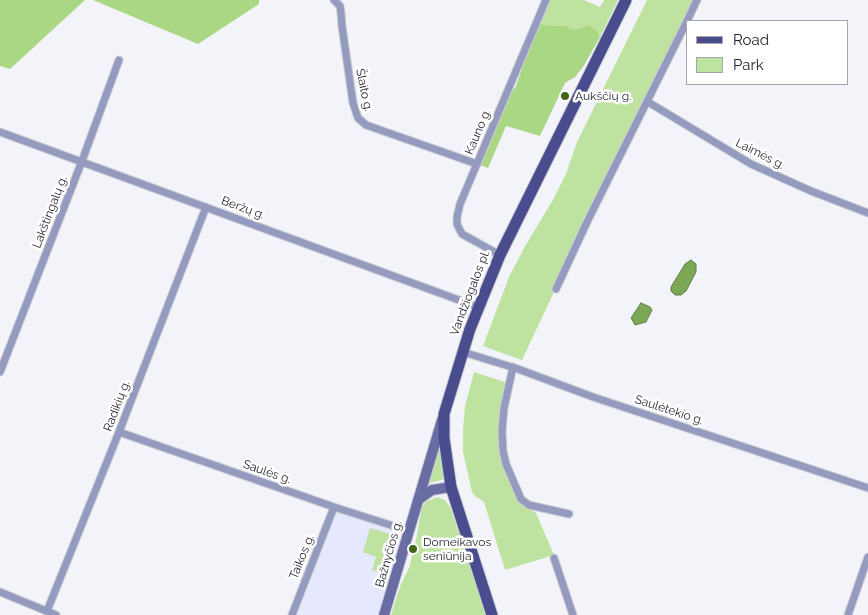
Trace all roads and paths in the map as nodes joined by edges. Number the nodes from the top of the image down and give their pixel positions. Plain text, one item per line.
1 (347, 0) edge
2 (546, 0) edge
3 (626, 0) edge
4 (697, 0) edge
5 (337, 3) edge
6 (687, 20) edge
7 (686, 23) edge
8 (119, 60) dead end
9 (648, 102) junction
10 (0, 132) edge
11 (82, 161) junction
12 (477, 164) junction
13 (206, 207) junction
14 (868, 213) edge
15 (500, 255) junction
16 (556, 289) dead end
17 (478, 307) junction
18 (463, 352) junction
19 (513, 368) junction
20 (0, 372) edge
21 (444, 414) junction
22 (119, 432) junction
23 (451, 487) junction
24 (868, 488) edge
25 (418, 500) junction
26 (334, 507) junction
27 (569, 514) dead end
28 (408, 531) junction
29 (868, 557) edge
30 (554, 558) dead end
31 (0, 592) edge
32 (47, 611) junction
33 (56, 615) edge
34 (292, 615) edge
35 (384, 615) edge
36 (492, 615) edge
37 (573, 615) edge
38 (848, 615) edge

1 - 5 street
2 - 12 street, Kauno g.
3 - 15 main road, Vandžiogalos pl.
4 - 6 street
5 - 12 street, Šlaito g.
7 - 9 street
8 - 11 street, Lakštingalų g.
9 - 14 street, Laimės g.
9 - 16 street
10 - 11 street, Beržų g.
11 - 13 street, Beržų g.
11 - 20 street, Lakštingalų g.
12 - 15 street, Kauno g.
13 - 17 street, Beržų g.
13 - 22 street, Radikių g.
15 - 17 main road, Vandžiogalos pl.
17 - 18 main road, Vandžiogalos pl.
18 - 19 street, Saulėtekio g.
18 - 21 main road, Vandžiogalos pl.
19 - 24 street, Saulėtekio g.
19 - 27 street
21 - 23 main road, Vandžiogalos pl.
21 - 25 main road, Bažnyčios g.
22 - 26 street, Saulės g.
22 - 32 street, Radikių g.
23 - 25 main road
23 - 36 main road, Vandžiogalos pl.
25 - 28 main road, Bažnyčios g.
26 - 28 street, Saulės g.
26 - 34 street, Taikos g.
28 - 35 main road, Bažnyčios g.
29 - 38 street
30 - 37 street
31 - 32 street
32 - 33 street

